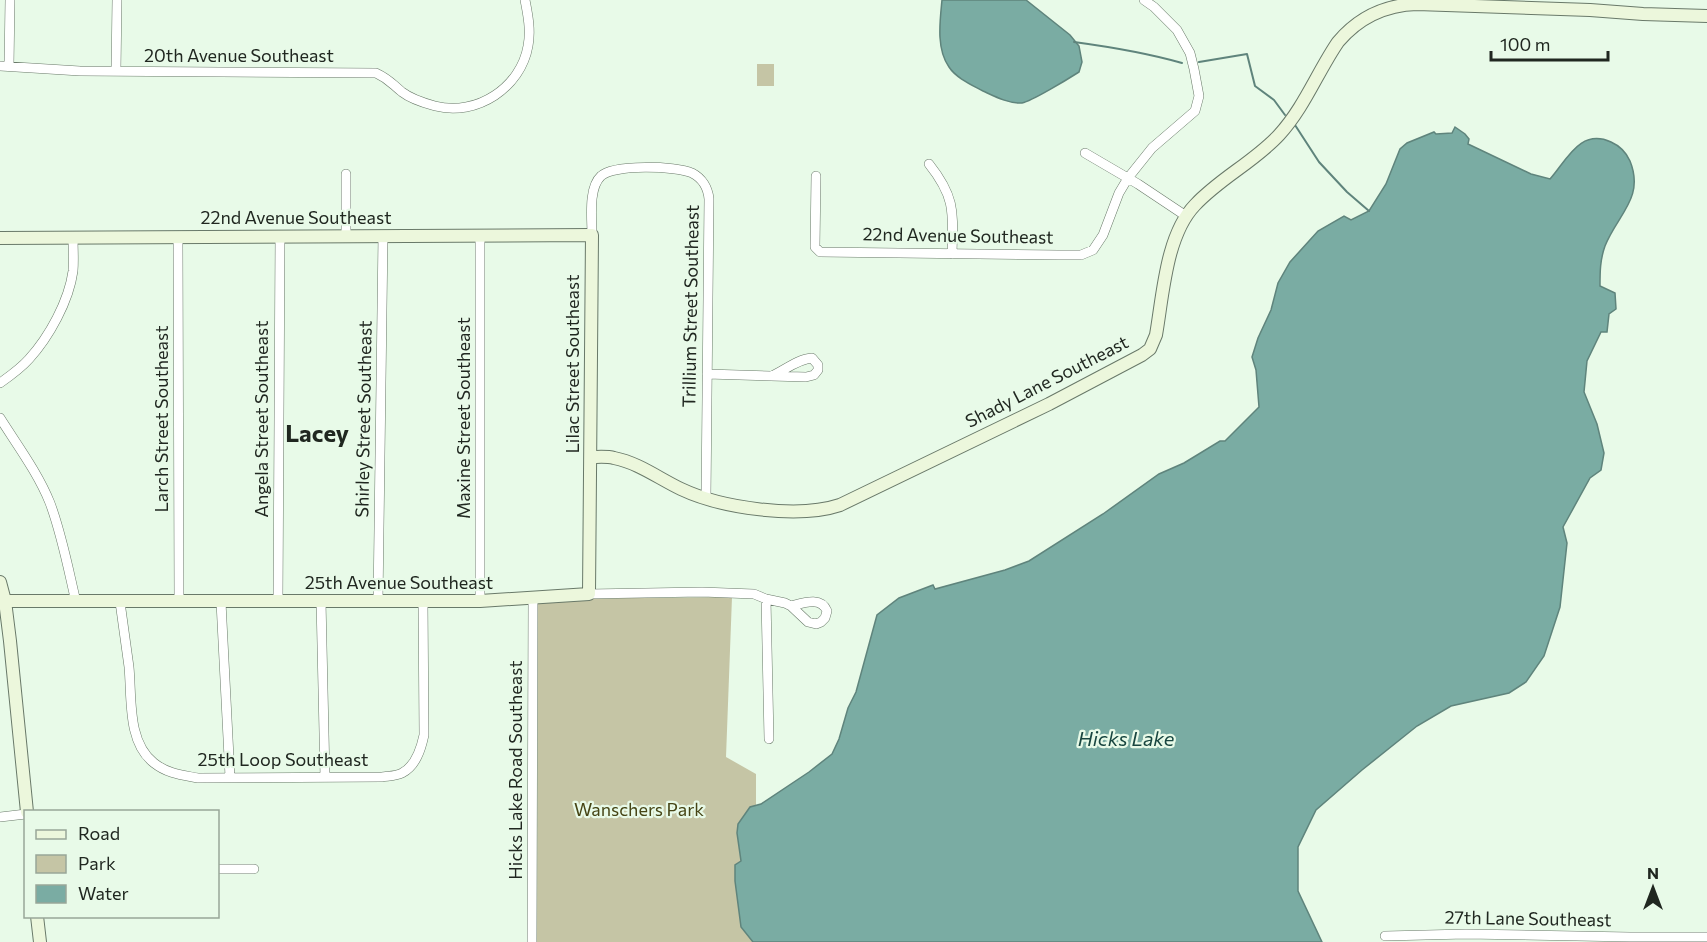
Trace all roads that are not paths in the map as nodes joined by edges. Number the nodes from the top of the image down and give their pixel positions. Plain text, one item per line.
1 (10, 0) edge
2 (117, 0) edge
3 (525, 0) edge
4 (1144, 0) edge
5 (1430, 2) edge
6 (1157, 4) edge
7 (1707, 16) edge
8 (5, 66) edge
9 (116, 71) junction
10 (1085, 153) dead end
11 (929, 164) dead end
12 (639, 168) joint
13 (346, 174) dead end
14 (816, 176) dead end
15 (1128, 178) junction
16 (1186, 216) junction
17 (480, 235) junction
18 (592, 235) junction
19 (280, 236) junction
20 (346, 236) junction
21 (383, 236) junction
22 (74, 237) junction
23 (178, 237) junction
24 (0, 238) edge
25 (952, 254) junction
26 (707, 374) junction
27 (772, 376) dead end
28 (0, 383) edge
29 (0, 418) edge
30 (591, 457) junction
31 (706, 498) junction
32 (0, 582) edge
33 (589, 594) junction
34 (533, 598) junction
35 (766, 599) junction
36 (423, 601) junction
37 (480, 601) junction
38 (4, 602) junction
39 (76, 602) junction
40 (120, 602) junction
41 (179, 602) junction
42 (221, 602) junction
43 (278, 602) junction
44 (321, 602) junction
45 (378, 602) junction
46 (791, 606) dead end
47 (769, 739) dead end
48 (230, 777) junction
49 (325, 777) junction
50 (26, 810) edge
51 (24, 813) edge
52 (0, 817) edge
53 (219, 869) edge
54 (254, 869) dead end
55 (37, 918) edge
56 (1385, 936) dead end
57 (1707, 937) edge
58 (40, 942) edge
59 (532, 942) edge

1 - 8 street
2 - 9 street
3 - 9 street, 20th Avenue Southeast
4 - 6 street
5 - 7 street, Shady Lane Southeast
5 - 16 street, Shady Lane Southeast
6 - 15 street
8 - 9 street, 20th Avenue Southeast
10 - 15 street
11 - 25 street
12 - 18 street, Lilac Street Southeast
12 - 26 street, Trillium Street Southeast
13 - 20 street
14 - 25 street, 22nd Avenue Southeast
15 - 16 street
15 - 25 street, 22nd Avenue Southeast
16 - 31 street, Shady Lane Southeast
17 - 18 street, 22nd Avenue Southeast
17 - 21 street, 22nd Avenue Southeast
17 - 37 street, Maxine Street Southeast
18 - 30 street, Lilac Street Southeast
19 - 20 street, 22nd Avenue Southeast
19 - 23 street, 22nd Avenue Southeast
19 - 43 street, Angela Street Southeast
20 - 21 street, 22nd Avenue Southeast
21 - 45 street, Shirley Street Southeast
22 - 23 street, 22nd Avenue Southeast
22 - 24 street, 22nd Avenue Southeast
22 - 28 street
23 - 41 street, Larch Street Southeast
26 - 27 street
26 - 31 street, Trillium Street Southeast
29 - 39 street
30 - 31 street, Shady Lane Southeast
30 - 33 street, Lilac Street Southeast
32 - 38 street
33 - 34 street, 25th Avenue Southeast
33 - 35 street, 25th Avenue Southeast
34 - 37 street, 25th Avenue Southeast
34 - 59 street, Hicks Lake Road Southeast
35 - 46 street, 25th Avenue Southeast
35 - 47 street
36 - 37 street, 25th Avenue Southeast
36 - 45 street, 25th Avenue Southeast
36 - 49 street, 25th Loop Southeast
38 - 39 street, 25th Avenue Southeast
38 - 50 street
39 - 40 street, 25th Avenue Southeast
40 - 41 street, 25th Avenue Southeast
40 - 48 street, 25th Loop Southeast
41 - 42 street, 25th Avenue Southeast
42 - 43 street, 25th Avenue Southeast
42 - 48 street
43 - 44 street, 25th Avenue Southeast
44 - 45 street, 25th Avenue Southeast
44 - 49 street
48 - 49 street, 25th Loop Southeast
51 - 52 street
53 - 54 street
55 - 58 street
56 - 57 street, 27th Lane Southeast

